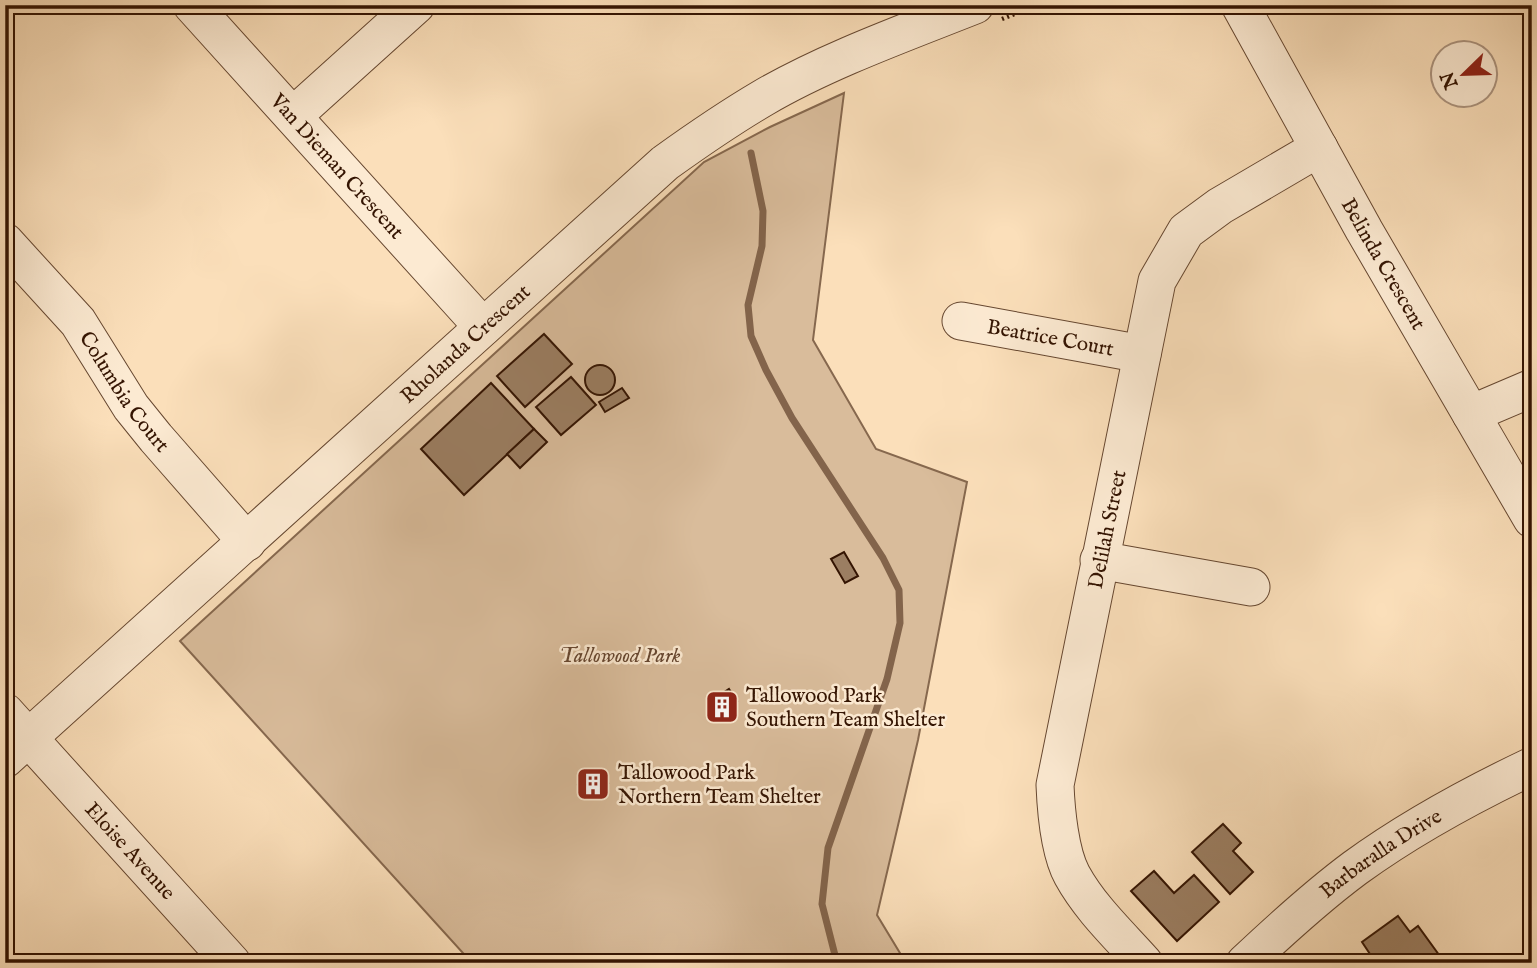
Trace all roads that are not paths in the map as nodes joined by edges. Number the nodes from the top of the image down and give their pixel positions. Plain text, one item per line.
1 (192, 5) edge
2 (416, 5) edge
3 (1240, 5) edge
4 (934, 13) edge
5 (987, 13) edge
6 (293, 116) junction
7 (1319, 148) junction
8 (5, 242) edge
9 (961, 321) dead end
10 (483, 327) junction
11 (1142, 354) junction
12 (1532, 388) edge
13 (1471, 414) junction
14 (1532, 519) edge
15 (247, 542) junction
16 (1099, 560) junction
17 (1251, 587) dead end
18 (13, 736) edge
19 (1532, 766) edge
20 (232, 963) edge
21 (1144, 963) edge
22 (1245, 963) edge

1 - 6 street, Van Dieman Crescent
2 - 6 street
3 - 7 street, Belinda Crescent
4 - 5 street, Rholanda Crescent
4 - 10 street, Rholanda Crescent
6 - 10 street, Van Dieman Crescent
7 - 11 street, Delilah Street
7 - 13 street, Belinda Crescent
8 - 15 street, Columbia Court
9 - 11 street, Beatrice Court
10 - 15 street, Rholanda Crescent
11 - 16 street, Delilah Street
12 - 13 street
13 - 14 street, Belinda Crescent
15 - 18 street, Rholanda Crescent
16 - 17 street
16 - 21 street, Delilah Street
18 - 20 street, Eloise Avenue
19 - 22 street, Barbaralla Drive

